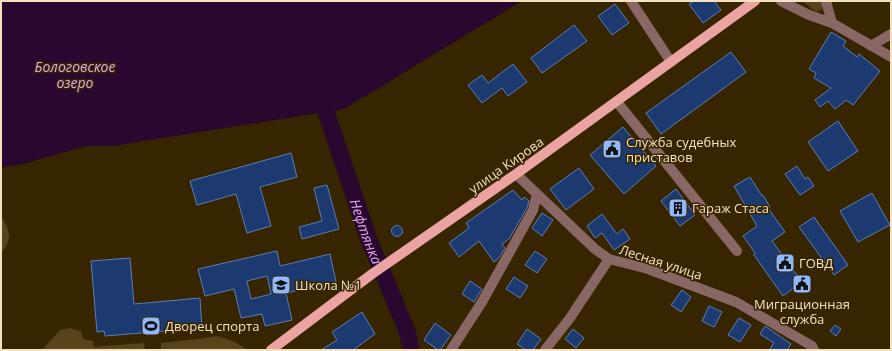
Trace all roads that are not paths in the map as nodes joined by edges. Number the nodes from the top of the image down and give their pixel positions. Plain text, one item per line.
1 (631, 1) edge
2 (755, 1) edge
3 (781, 1) edge
4 (826, 1) edge
5 (832, 23) junction
6 (891, 34) edge
7 (871, 46) junction
8 (891, 58) edge
9 (671, 62) junction
10 (617, 102) junction
11 (516, 174) junction
12 (537, 194) junction
13 (737, 251) dead end
14 (609, 259) junction
15 (271, 350) edge
16 (452, 350) edge
17 (545, 350) edge
18 (814, 350) edge

1 - 9 street
2 - 9 main road, улица Кирова
3 - 5 street
4 - 5 street
5 - 7 street
6 - 7 street
7 - 8 street
9 - 10 main road, улица Кирова
10 - 11 main road, улица Кирова
10 - 13 street
11 - 12 street, Лесная улица
11 - 15 main road, улица Кирова
12 - 14 street, Лесная улица
12 - 16 street
14 - 17 street
14 - 18 street, Лесная улица

